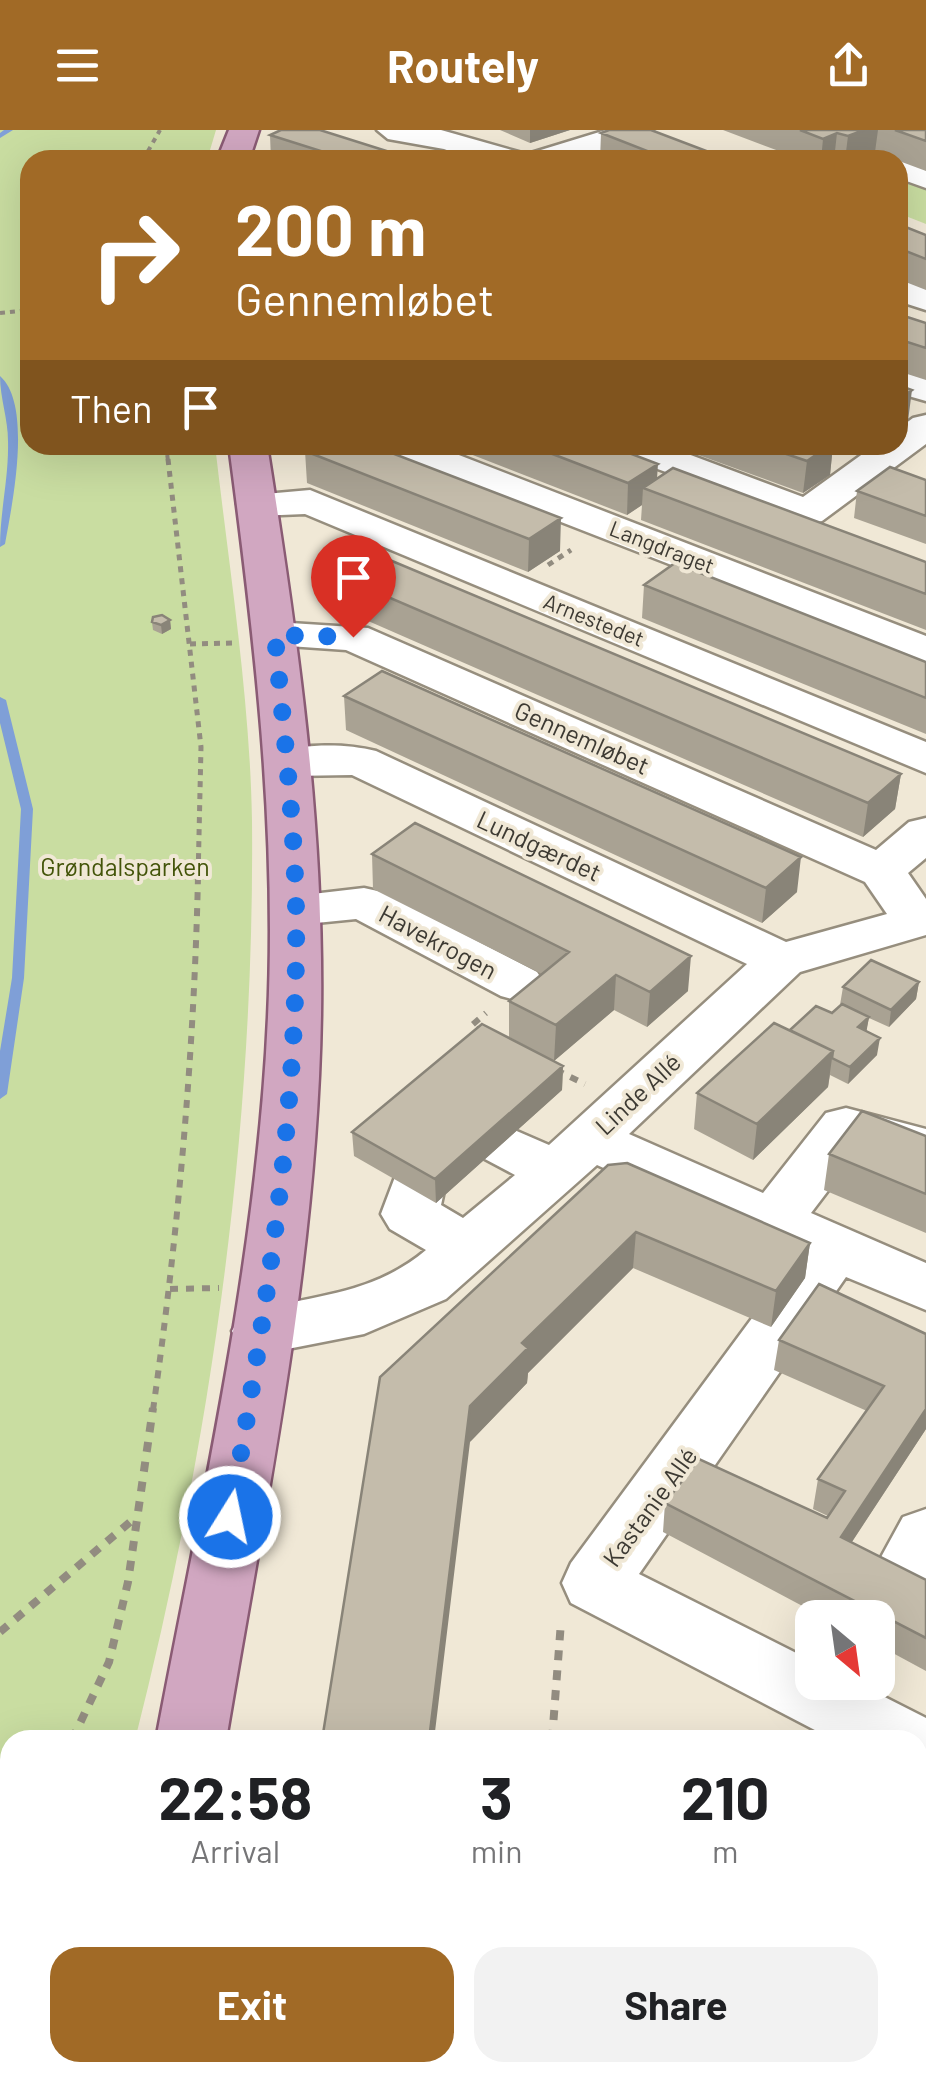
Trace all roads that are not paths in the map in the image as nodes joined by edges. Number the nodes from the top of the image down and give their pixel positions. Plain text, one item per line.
1 (638, 130) edge
2 (380, 138) edge
3 (670, 142) edge
4 (468, 150) edge
5 (574, 150) edge
6 (250, 455) edge
7 (424, 455) edge
8 (655, 455) edge
9 (869, 455) edge
10 (257, 504) junction
11 (275, 635) junction
12 (926, 651) edge
13 (926, 759) edge
14 (290, 762) junction
15 (926, 832) edge
16 (882, 872) junction
17 (296, 909) junction
18 (922, 920) edge
19 (782, 960) junction
20 (519, 984) road end
21 (589, 1139) junction
22 (503, 1144) edge
23 (926, 1148) edge
24 (415, 1192) edge
25 (773, 1222) junction
26 (468, 1248) junction
27 (835, 1249) junction
28 (926, 1288) edge
29 (262, 1331) junction
30 (193, 1730) edge
31 (882, 1730) edge

1 - 3 street
1 - 5 street
2 - 4 street
6 - 10 main road
7 - 12 street, Langdraget
8 - 9 street
10 - 11 main road
10 - 13 street, Arnestedet
11 - 14 main road
11 - 16 street, Gennemløbet
14 - 17 main road
14 - 19 street, Lundgærdet
15 - 16 street
16 - 18 street, Linde Allé
17 - 20 street, Havekrogen
17 - 29 main road
18 - 19 street, Linde Allé
19 - 21 street, Linde Allé
21 - 22 street
21 - 25 street
21 - 26 street, Linde Allé
23 - 25 street
24 - 26 street
25 - 27 street
26 - 29 street, Linde Allé
27 - 28 street
27 - 31 street, Kastanie Allé
29 - 30 main road

